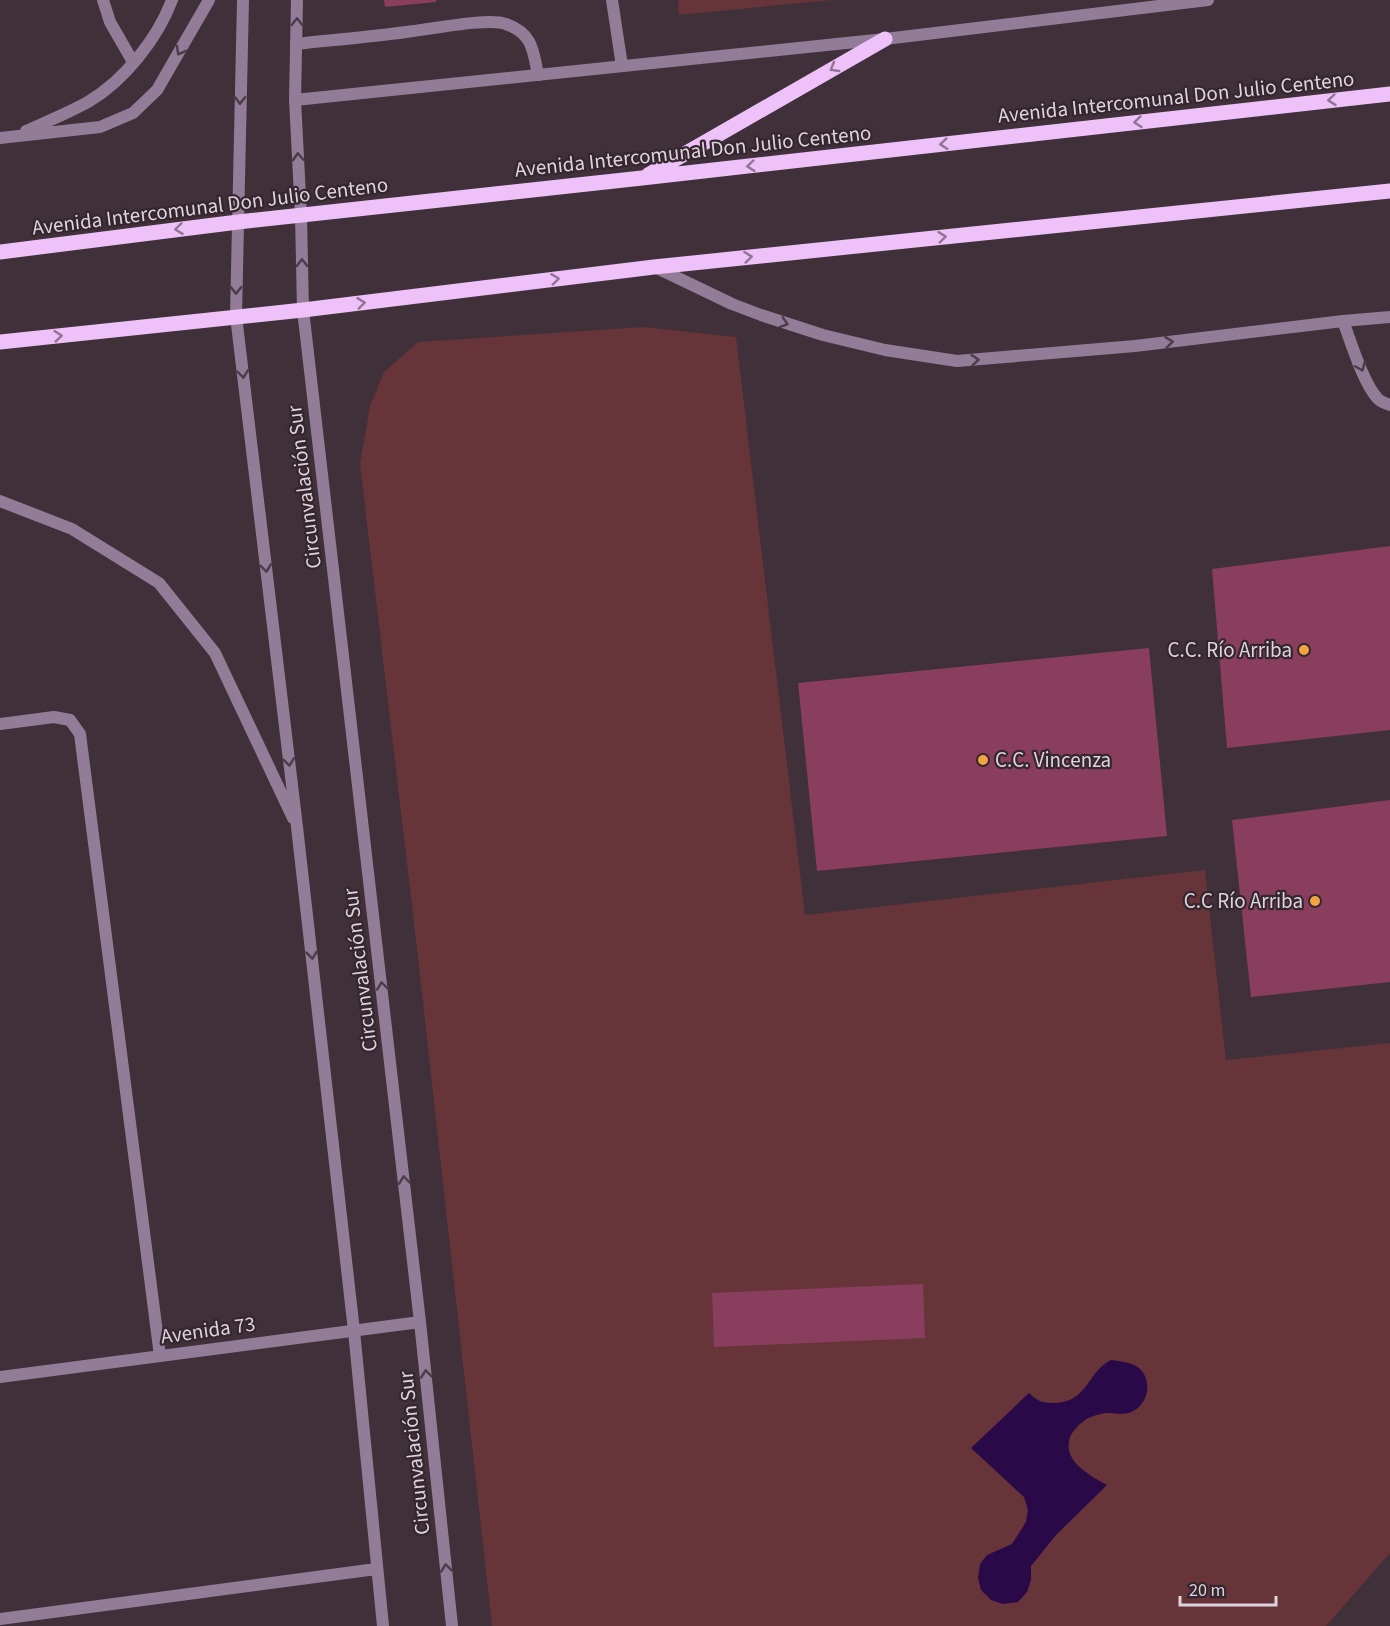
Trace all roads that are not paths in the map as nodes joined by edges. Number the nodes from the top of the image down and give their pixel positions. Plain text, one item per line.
1 (103, 0) edge
2 (172, 0) edge
3 (208, 0) edge
4 (243, 0) edge
5 (297, 0) edge
6 (612, 0) edge
7 (1208, 0) edge
8 (885, 39) junction
9 (297, 44) junction
10 (133, 62) junction
11 (622, 66) junction
12 (538, 75) junction
13 (1390, 93) edge
14 (295, 100) junction
15 (15, 136) junction
16 (0, 138) edge
17 (642, 178) junction
18 (1388, 192) edge
19 (301, 215) junction
20 (237, 222) junction
21 (0, 252) edge
22 (654, 267) junction
23 (303, 310) junction
24 (236, 316) junction
25 (1390, 316) edge
26 (1343, 321) junction
27 (0, 342) edge
28 (1390, 405) edge
29 (0, 501) edge
30 (0, 724) edge
31 (297, 827) junction
32 (420, 1322) junction
33 (354, 1331) junction
34 (160, 1356) junction
35 (0, 1377) edge
36 (376, 1569) junction
37 (0, 1619) edge
38 (383, 1626) edge
39 (452, 1626) edge

1 - 10 street
2 - 10 street
3 -> 15 street
4 -> 20 street
9 -> 5 street, Circunvalación Sur
6 - 11 street
7 - 8 street
8 - 11 street
8 -> 17 main road
9 - 12 street
9 - 14 street, Circunvalación Sur
10 - 15 street
11 - 12 street
12 - 14 street
13 -> 17 main road, Avenida Intercomunal Don Julio Centeno
19 -> 14 street, Circunvalación Sur
15 - 16 street
17 - 19 main road, Avenida Intercomunal Don Julio Centeno
22 -> 18 main road
19 - 20 main road, Avenida Intercomunal Don Julio Centeno
23 -> 19 street, Circunvalación Sur
20 -> 21 main road, Avenida Intercomunal Don Julio Centeno
20 -> 24 street
23 -> 22 main road
22 -> 26 street
23 - 24 main road
32 -> 23 street, Circunvalación Sur
27 -> 24 main road
24 -> 31 street
25 - 26 street
26 -> 28 street
29 - 31 street
30 - 34 street
31 -> 33 street
32 - 33 street, Avenida 73
39 -> 32 street, Circunvalación Sur
33 - 34 street, Avenida 73
33 - 36 street
34 - 35 street, Avenida 73
36 - 37 street
36 - 38 street

